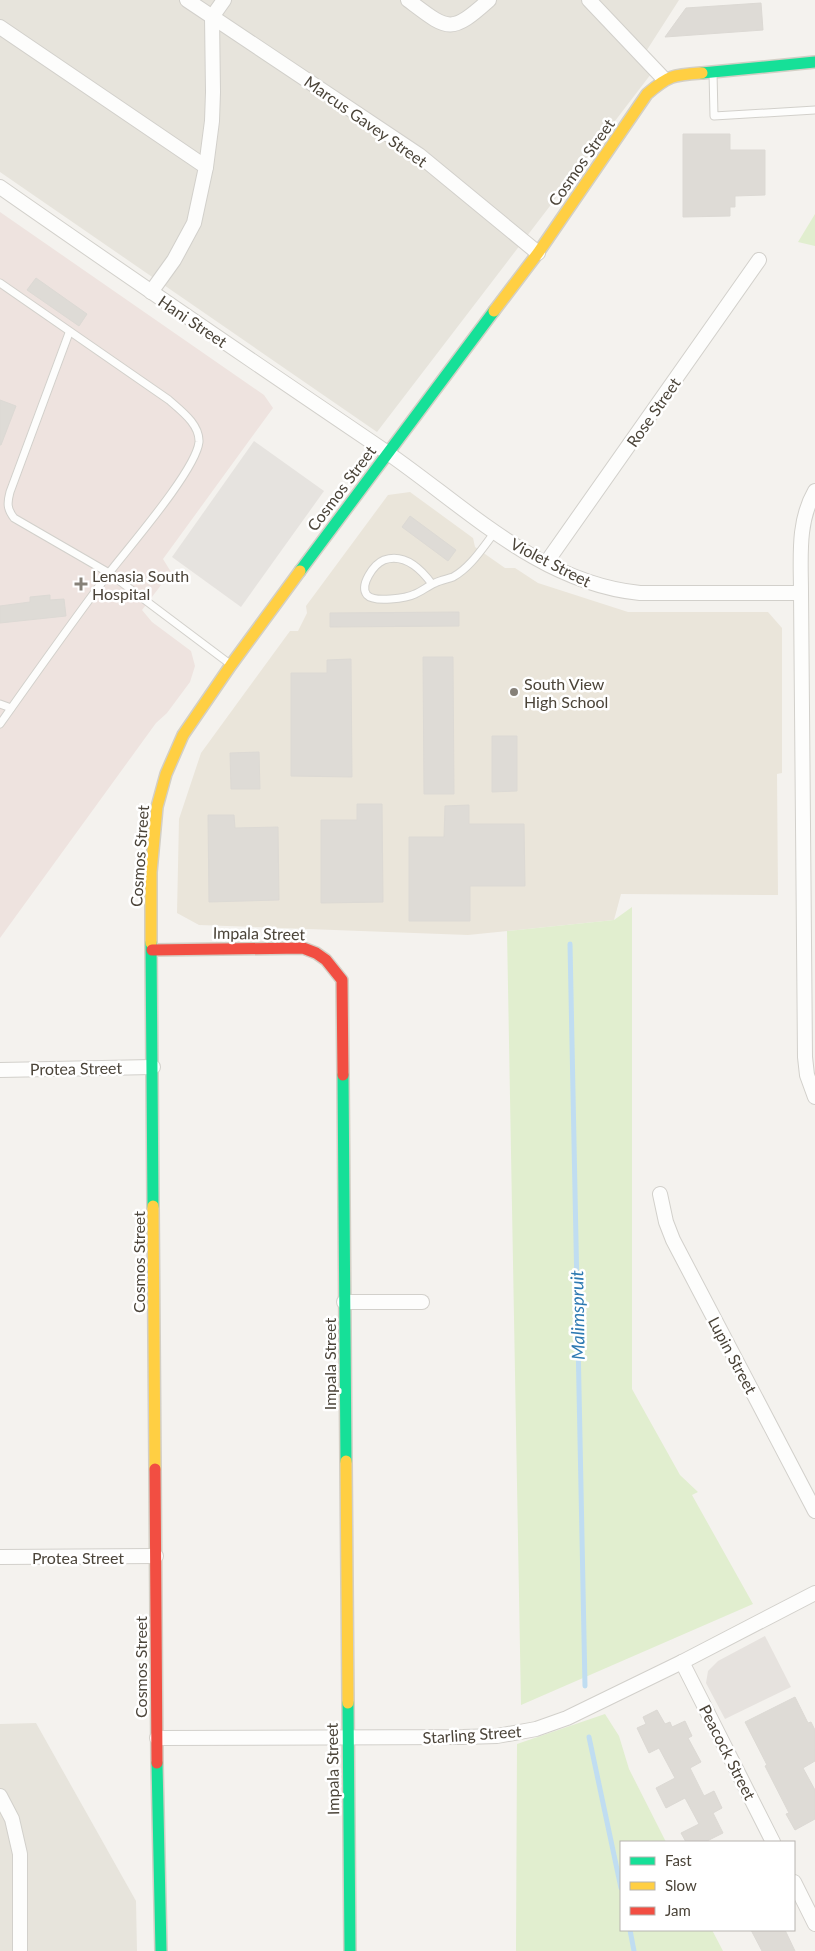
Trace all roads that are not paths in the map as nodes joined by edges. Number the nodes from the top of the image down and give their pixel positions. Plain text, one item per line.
1 (187, 0) edge
2 (224, 0) edge
3 (408, 0) edge
4 (489, 0) edge
5 (589, 0) edge
6 (212, 17) junction
7 (0, 27) edge
8 (815, 62) edge
9 (712, 71) junction
10 (664, 78) junction
11 (815, 110) edge
12 (206, 167) junction
13 (0, 187) edge
14 (538, 253) junction
15 (759, 260) dead end
16 (0, 283) edge
17 (151, 292) junction
18 (70, 333) junction
19 (388, 452) junction
20 (815, 490) edge
21 (495, 532) junction
22 (546, 564) junction
23 (109, 573) junction
24 (432, 584) junction
25 (801, 593) junction
26 (231, 665) junction
27 (0, 704) edge
28 (11, 708) junction
29 (0, 724) edge
30 (152, 950) junction
31 (152, 1067) junction
32 (0, 1070) edge
33 (815, 1096) edge
34 (660, 1194) dead end
35 (344, 1302) junction
36 (422, 1302) dead end
37 (815, 1512) edge
38 (156, 1556) junction
39 (0, 1557) edge
40 (815, 1593) edge
41 (682, 1662) junction
42 (157, 1738) junction
43 (348, 1738) junction
44 (0, 1796) edge
45 (773, 1841) edge
46 (795, 1884) edge
47 (815, 1924) edge
48 (20, 1951) edge
49 (161, 1951) edge
50 (350, 1951) edge

1 - 6 street, Marcus Gavey Street
2 - 6 street
3 - 4 street
5 - 10 street
6 - 12 street
6 - 14 street, Marcus Gavey Street
7 - 12 street
8 - 9 street
9 - 10 street
9 - 11 lane
10 - 14 street, Cosmos Street
12 - 17 street
13 - 17 street, Hani Street
14 - 19 street, Cosmos Street
15 - 22 street, Rose Street
16 - 18 lane
17 - 19 street, Hani Street
18 - 23 lane
18 - 23 lane
19 - 21 street, Violet Street
19 - 26 street, Cosmos Street
20 - 25 street
21 - 22 street, Violet Street
21 - 24 lane
22 - 25 street, Violet Street
23 - 26 lane
23 - 28 lane
24 - 24 lane
25 - 33 street
26 - 30 street, Cosmos Street
27 - 28 lane
28 - 29 lane
30 - 31 street, Cosmos Street
30 - 35 street, Impala Street
31 - 32 street, Protea Street
31 - 38 street, Cosmos Street
34 - 37 street, Lupin Street
35 - 36 street
35 - 43 street, Impala Street
38 - 39 street, Protea Street
38 - 42 street, Cosmos Street
40 - 41 street, Starling Street
41 - 43 street, Starling Street
41 - 45 street, Peacock Street
42 - 43 street, Starling Street
42 - 49 street, Cosmos Street
43 - 50 street, Impala Street
44 - 48 street
46 - 47 street

